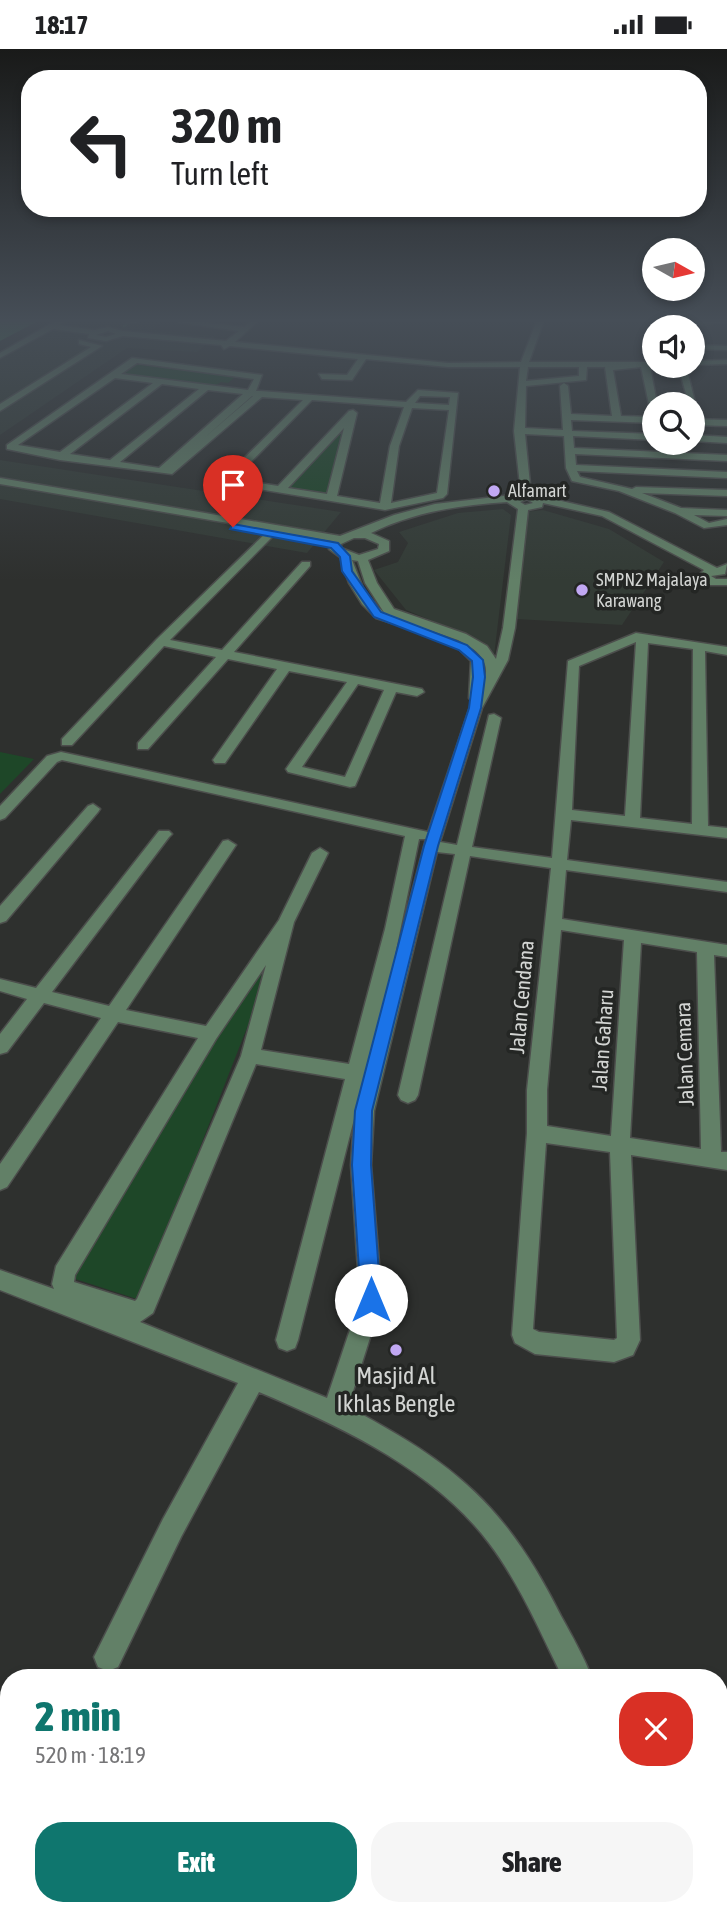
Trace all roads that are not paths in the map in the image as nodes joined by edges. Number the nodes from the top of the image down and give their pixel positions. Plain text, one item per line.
1 (66, 407) edge
2 (126, 407) edge
3 (181, 407) edge
4 (241, 407) edge
5 (300, 407) edge
6 (357, 407) edge
7 (406, 407) edge
8 (438, 407) edge
9 (521, 407) edge
10 (565, 407) edge
11 (615, 407) edge
12 (452, 408) joint
13 (353, 413) junction
14 (566, 417) junction
15 (617, 419) junction
16 (642, 420) edge
17 (705, 422) edge
18 (727, 423) edge
19 (519, 432) junction
20 (569, 434) junction
21 (642, 437) edge
22 (705, 439) edge
23 (727, 440) edge
24 (571, 451) junction
25 (60, 457) junction
26 (727, 458) edge
27 (110, 464) junction
28 (572, 468) junction
29 (727, 475) edge
30 (1, 484) edge
31 (622, 489) junction
32 (279, 491) junction
33 (727, 493) edge
34 (331, 499) junction
35 (525, 502) junction
36 (385, 507) junction
37 (679, 511) junction
38 (727, 513) edge
39 (727, 523) edge
40 (270, 533) junction
41 (359, 534) junction
42 (375, 537) junction
43 (337, 542) junction
44 (345, 556) junction
45 (362, 558) junction
46 (306, 564) dead end
47 (718, 575) edge
48 (727, 582) edge
49 (727, 589) edge
50 (642, 638) junction
51 (161, 642) junction
52 (699, 647) junction
53 (727, 651) edge
54 (225, 655) junction
55 (285, 667) junction
56 (493, 676) junction
57 (354, 681) junction
58 (391, 687) junction
59 (417, 692) dead end
60 (475, 708) junction
61 (494, 718) dead end
62 (67, 742) dead end
63 (143, 746) dead end
64 (220, 760) dead end
65 (93, 809) dead end
66 (564, 814) junction
67 (0, 815) edge
68 (632, 822) junction
69 (700, 830) junction
70 (413, 833) junction
71 (727, 833) edge
72 (164, 834) dead end
73 (433, 841) junction
74 (228, 845) dead end
75 (464, 852) junction
76 (320, 853) dead end
77 (560, 866) junction
78 (727, 887) edge
79 (0, 917) edge
80 (286, 922) junction
81 (552, 923) junction
82 (633, 938) junction
83 (705, 948) junction
84 (727, 951) edge
85 (0, 985) edge
86 (37, 996) junction
87 (113, 1014) junction
88 (210, 1034) junction
89 (0, 1047) edge
90 (250, 1056) junction
91 (356, 1073) junction
92 (408, 1095) dead end
93 (537, 1133) junction
94 (620, 1145) junction
95 (719, 1160) edge
96 (0, 1181) edge
97 (0, 1280) edge
98 (287, 1340) dead end
99 (254, 1378) junction
100 (334, 1413) junction
101 (108, 1657) dead end
102 (573, 1669) edge

1 - 25 street
2 - 25 street
3 - 27 street
4 - 27 street
5 - 32 street
6 - 13 street
7 - 36 street
8 - 12 street
9 - 19 street
10 - 14 street
11 - 15 street
12 - 36 street
13 - 32 street
13 - 34 street
14 - 15 street
14 - 20 street
15 - 16 street
17 - 18 street
19 - 20 street
19 - 35 street
20 - 21 street
20 - 24 street
22 - 23 street
24 - 26 street
24 - 28 street
25 - 27 street
28 - 29 street
28 - 31 street
30 - 40 street
30 - 43 street
31 - 33 street
31 - 37 street
32 - 34 street
34 - 36 street
35 - 41 street
35 - 42 street
35 - 47 street
35 - 56 street
37 - 38 street
37 - 39 street
40 - 43 street
40 - 51 street
41 - 42 street
41 - 43 street
42 - 45 street
43 - 44 street
44 - 45 street
44 - 60 street
45 - 56 street
46 - 54 street
47 - 48 street
47 - 49 street
50 - 52 street
50 - 66 street, Jalan Cendana
50 - 68 street
51 - 54 street
51 - 62 street
52 - 53 street
52 - 69 street
54 - 55 street
54 - 63 street
55 - 57 street
55 - 64 street
56 - 60 street
57 - 58 street
57 - 58 street
58 - 59 street
60 - 73 street
61 - 75 street
65 - 79 street
66 - 68 street
66 - 77 street, Jalan Cendana
67 - 70 street
68 - 69 street
69 - 71 street
70 - 73 street
70 - 91 street
72 - 86 street
73 - 75 street
73 - 100 street
74 - 87 street
75 - 77 street
75 - 92 street
76 - 80 street
77 - 78 street
77 - 81 street, Jalan Cendana
80 - 88 street
80 - 90 street
81 - 82 street
81 - 93 street, Jalan Cendana
82 - 83 street
82 - 94 street, Jalan Gaharu
83 - 84 street
83 - 95 street, Jalan Cemara
85 - 86 street
86 - 87 street
86 - 89 street
87 - 88 street
87 - 96 street
88 - 90 street
90 - 91 street
91 - 98 street
93 - 94 street
93 - 94 street, Jalan Cendana
94 - 95 street
97 - 99 street
99 - 100 street
99 - 101 street
100 - 102 street

